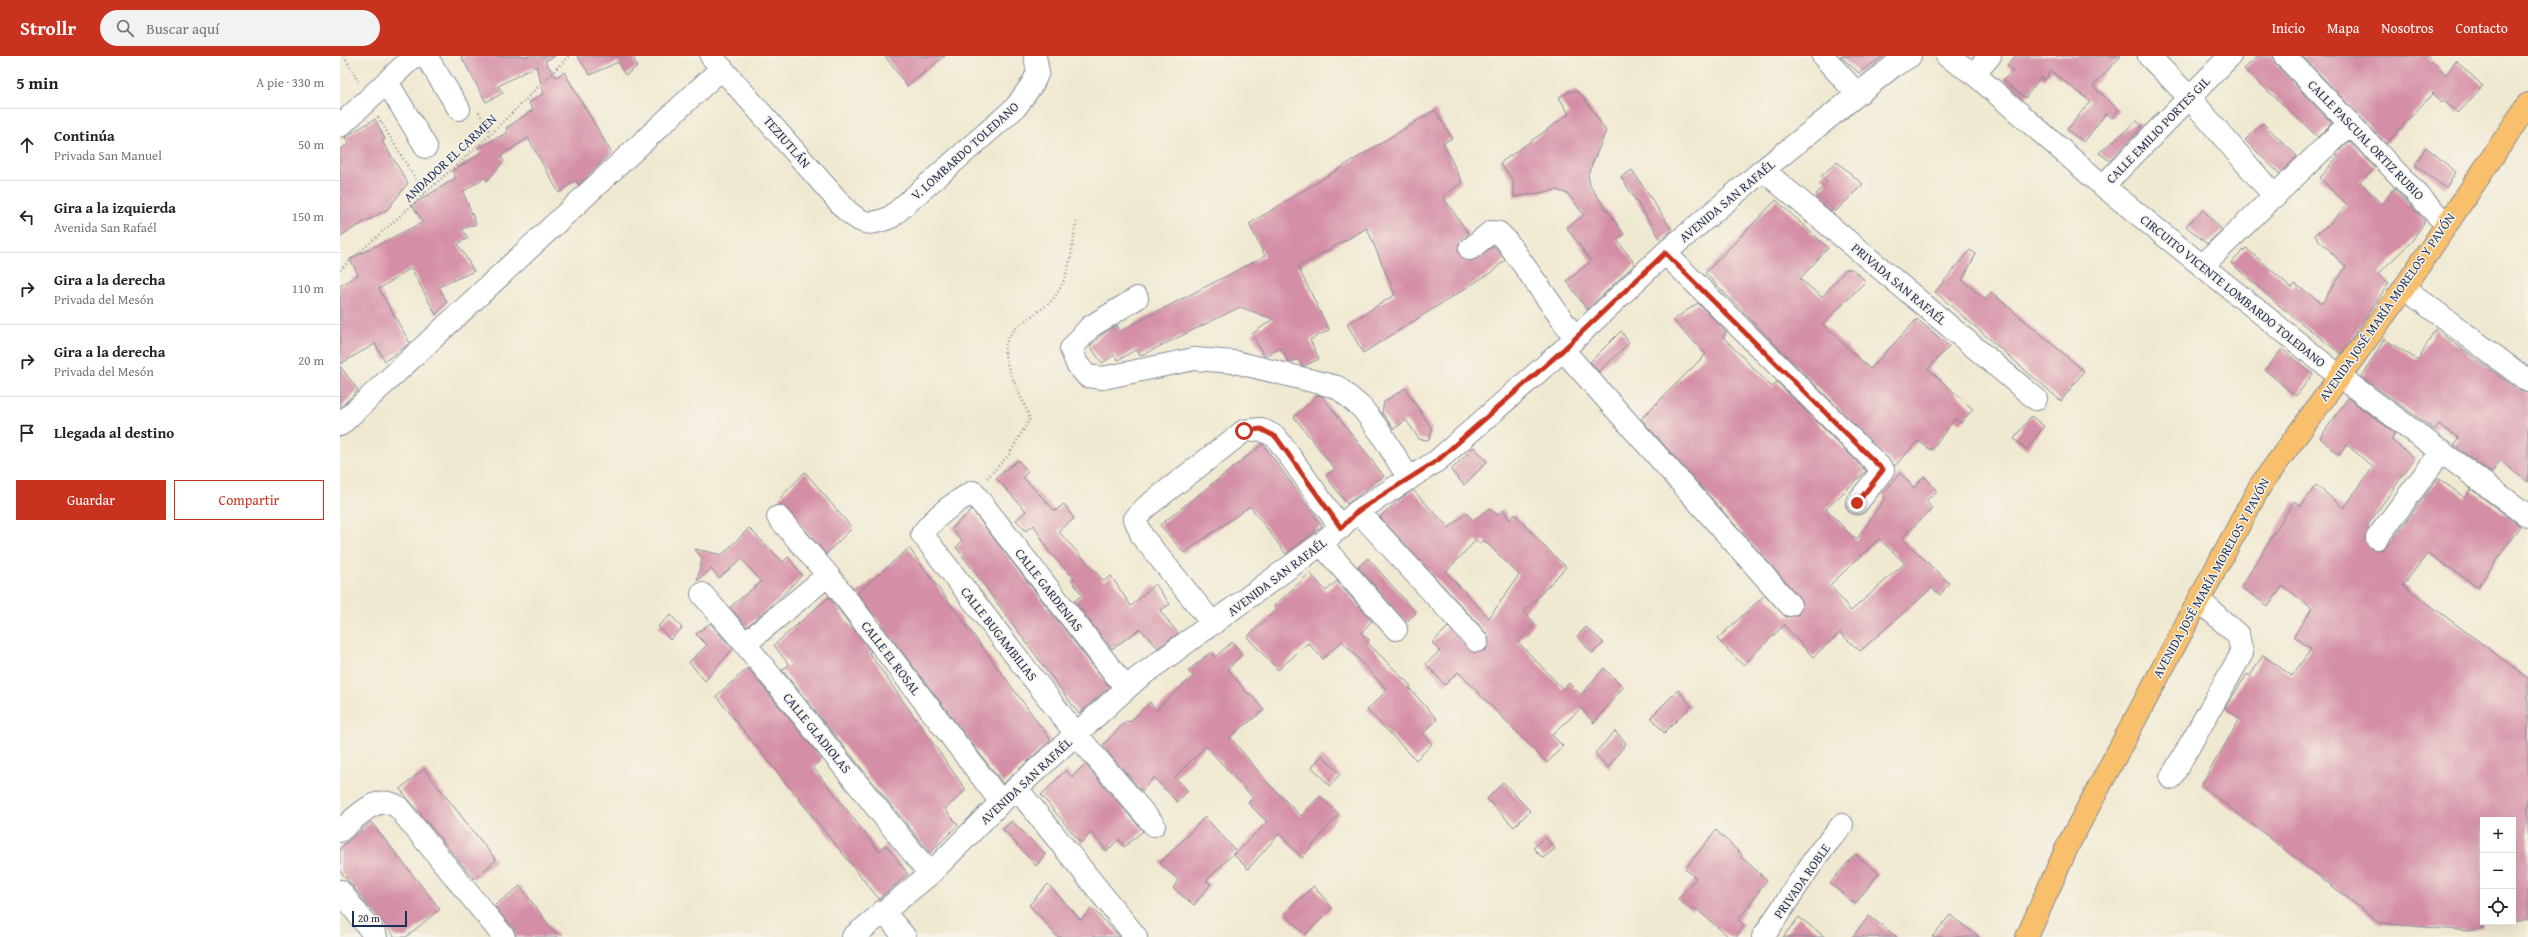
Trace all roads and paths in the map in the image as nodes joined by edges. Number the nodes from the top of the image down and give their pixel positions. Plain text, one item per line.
1 (344, 56) edge
2 (414, 56) edge
3 (426, 56) edge
4 (569, 56) edge
5 (1035, 56) edge
6 (1822, 56) edge
7 (1910, 56) edge
8 (1990, 56) edge
9 (2149, 56) edge
10 (2230, 56) edge
11 (2285, 56) edge
12 (717, 62) edge
13 (1963, 63) edge
14 (387, 82) junction
15 (1857, 94) junction
16 (2189, 96) junction
17 (368, 100) junction
18 (2528, 104) edge
19 (459, 109) dead end
20 (2350, 123) junction
21 (340, 126) edge
22 (426, 146) dead end
23 (1763, 170) junction
24 (2103, 186) junction
25 (425, 195) junction
26 (2275, 197) junction
27 (1077, 219) dead end
28 (866, 223) joint
29 (2446, 224) junction
30 (1470, 249) dead end
31 (1665, 253) junction
32 (2202, 266) junction
33 (340, 270) edge
34 (2404, 288) junction
35 (1137, 298) dead end
36 (1569, 344) junction
37 (2339, 376) junction
38 (2528, 381) edge
39 (2036, 399) dead end
40 (340, 425) edge
41 (2442, 451) junction
42 (1408, 478) junction
43 (973, 492) junction
44 (1857, 503) dead end
45 (1358, 511) junction
46 (2528, 516) edge
47 (778, 517) dead end
48 (1341, 528) junction
49 (2377, 538) dead end
50 (1321, 544) junction
51 (828, 576) junction
52 (702, 594) dead end
53 (2199, 600) junction
54 (1790, 605) dead end
55 (1213, 624) junction
56 (1396, 629) dead end
57 (1477, 641) dead end
58 (745, 644) junction
59 (1126, 688) junction
60 (1076, 734) junction
61 (2171, 778) dead end
62 (1010, 796) junction
63 (1154, 825) dead end
64 (1842, 825) dead end
65 (340, 831) edge
66 (930, 874) junction
67 (340, 891) edge
68 (883, 911) junction
69 (376, 937) edge
70 (504, 937) edge
71 (853, 937) edge
72 (905, 937) edge
73 (1136, 937) edge
74 (1763, 937) edge
75 (2027, 937) edge

1 - 17 path
2 - 14 street
3 - 19 street
4 - 25 path, ANDADOR EL CARMEN
5 - 28 street, V. LOMBARDO TOLEDANO
6 - 15 street
7 - 15 street, AVENIDA SAN RAFAÉL
8 - 13 street
9 - 16 street
10 - 16 street, CALLE EMILIO PORTES GIL
11 - 20 street, CALLE PASCUAL ORTIZ RUBIO
12 - 28 street, TEZIUTLÁN
12 - 40 street
13 - 24 street, CIRCUITO VICENTE LOMBARDO TOLEDANO
14 - 17 street
14 - 22 street
15 - 23 street, AVENIDA SAN RAFAÉL
16 - 24 street, CALLE EMILIO PORTES GIL
16 - 26 street
17 - 21 street
17 - 25 path
18 - 29 main road, AVENIDA JOSÉ MARÍA MORELOS Y PAVÓN
20 - 26 street
20 - 29 street, CALLE PASCUAL ORTIZ RUBIO
23 - 31 street, AVENIDA SAN RAFAÉL
23 - 39 street, PRIVADA SAN RAFAÉL
24 - 32 street, CIRCUITO VICENTE LOMBARDO TOLEDANO
25 - 33 path, ANDADOR EL CARMEN
26 - 32 street
27 - 43 path
29 - 34 main road, AVENIDA JOSÉ MARÍA MORELOS Y PAVÓN
30 - 36 street
31 - 36 street, AVENIDA SAN RAFAÉL
31 - 44 street
32 - 37 street, CIRCUITO VICENTE LOMBARDO TOLEDANO
34 - 37 main road, AVENIDA JOSÉ MARÍA MORELOS Y PAVÓN
34 - 38 street
35 - 42 street
36 - 42 street, AVENIDA SAN RAFAÉL
36 - 54 street
37 - 41 street, CIRCUITO VICENTE LOMBARDO TOLEDANO
37 - 53 main road, AVENIDA JOSÉ MARÍA MORELOS Y PAVÓN
41 - 46 street, CIRCUITO VICENTE LOMBARDO TOLEDANO
41 - 49 street
42 - 45 street, AVENIDA SAN RAFAÉL
43 - 59 street, CALLE GARDENIAS
43 - 60 street, CALLE BUGAMBILIAS
45 - 48 street, AVENIDA SAN RAFAÉL
45 - 57 street
47 - 51 street, CALLE EL ROSAL
48 - 50 street, AVENIDA SAN RAFAÉL
48 - 55 street
50 - 55 street, AVENIDA SAN RAFAÉL
50 - 56 street
51 - 58 street
51 - 62 street, CALLE EL ROSAL
52 - 58 street, CALLE GLADIOLAS
53 - 61 street
53 - 75 main road, AVENIDA JOSÉ MARÍA MORELOS Y PAVÓN
55 - 59 street, AVENIDA SAN RAFAÉL
58 - 66 street, CALLE GLADIOLAS
59 - 60 street, AVENIDA SAN RAFAÉL
60 - 62 street, AVENIDA SAN RAFAÉL
60 - 63 street, CALLE BUGAMBILIAS
62 - 66 street, AVENIDA SAN RAFAÉL
62 - 73 street, CALLE EL ROSAL
64 - 74 street, PRIVADA ROBLE
65 - 70 street
66 - 68 street, AVENIDA SAN RAFAÉL
67 - 69 street
68 - 71 street, AVENIDA SAN RAFAÉL
68 - 72 street

